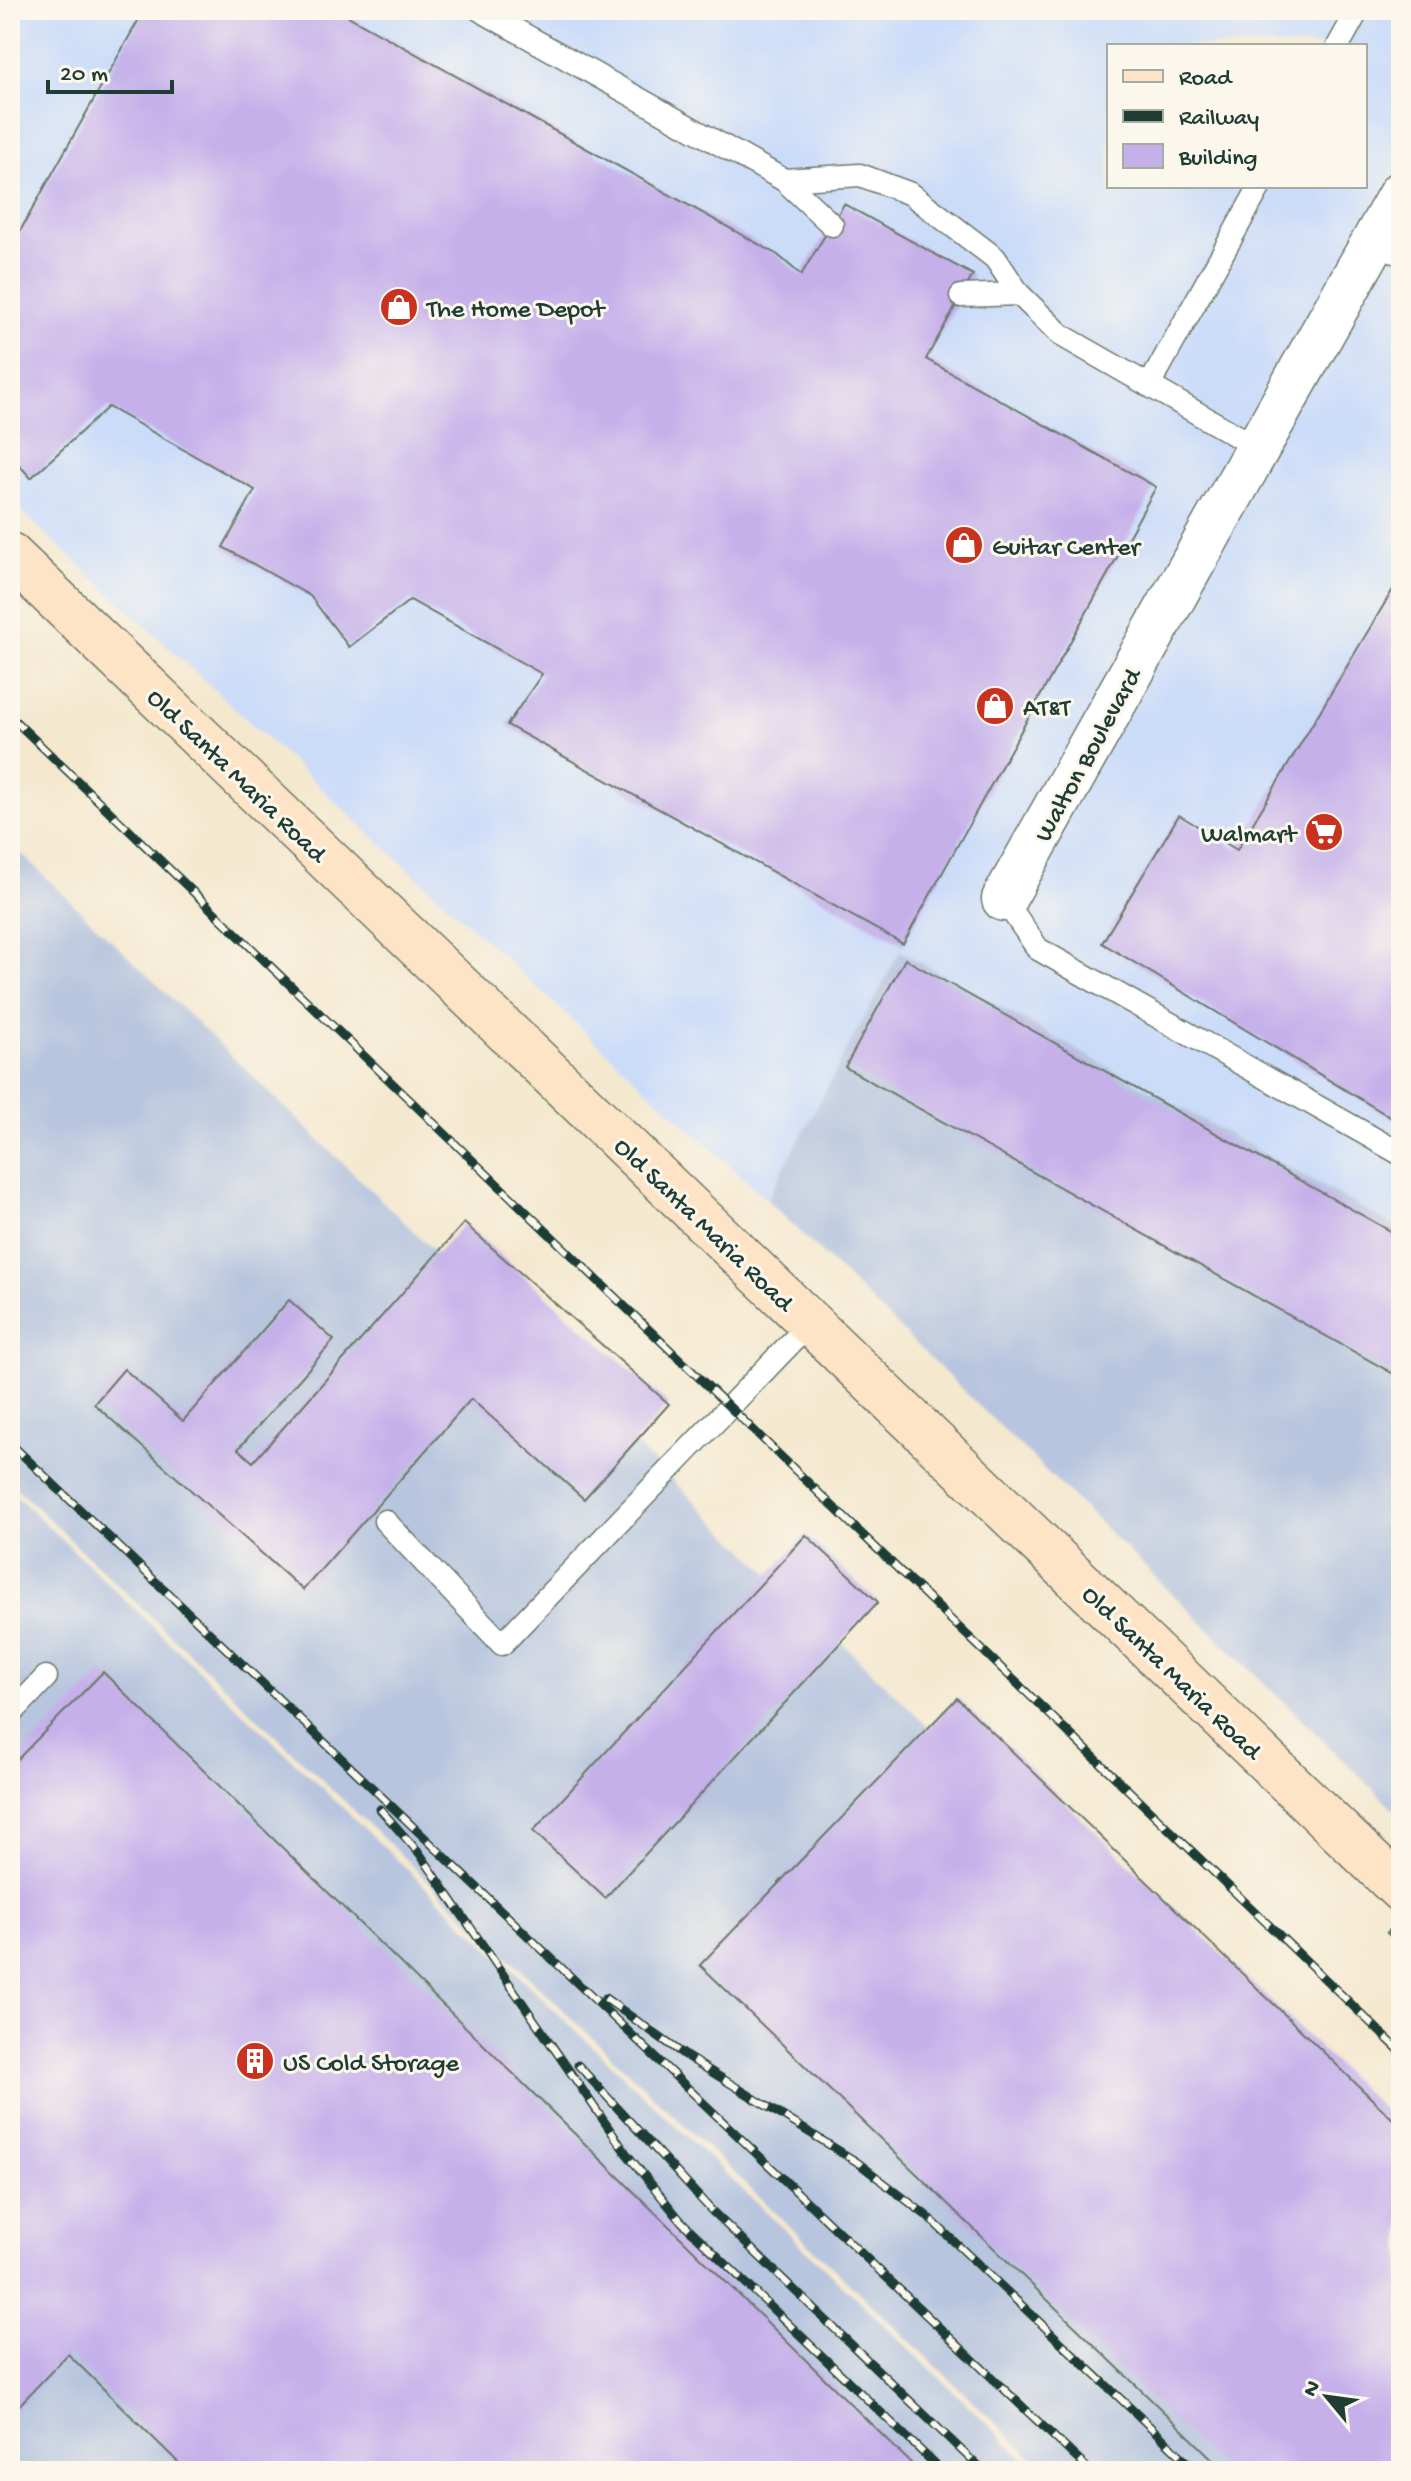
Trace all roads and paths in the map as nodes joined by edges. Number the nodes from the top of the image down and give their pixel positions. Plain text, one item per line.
1 (480, 10) edge
2 (1358, 10) edge
3 (1339, 44) edge
4 (784, 180) junction
5 (1259, 188) edge
6 (1401, 193) edge
7 (832, 225) dead end
8 (1388, 248) edge
9 (1019, 294) junction
10 (961, 296) dead end
11 (1149, 386) junction
12 (1258, 448) junction
13 (10, 555) edge
14 (1004, 899) joint
15 (1401, 1154) edge
16 (810, 1323) junction
17 (385, 1521) dead end
18 (46, 1677) dead end
19 (10, 1715) edge
20 (1401, 1890) edge

1 - 4 lane
2 - 3 lane
4 - 7 lane
4 - 9 lane
5 - 11 lane
6 - 8 street, Walton Boulevard
8 - 12 street, Walton Boulevard
9 - 10 lane
9 - 11 lane
11 - 12 lane
12 - 14 street, Walton Boulevard
13 - 16 main road, Old Santa Maria Road
14 - 15 lane, Walton Boulevard
16 - 17 lane
16 - 20 main road, Old Santa Maria Road
18 - 19 lane

